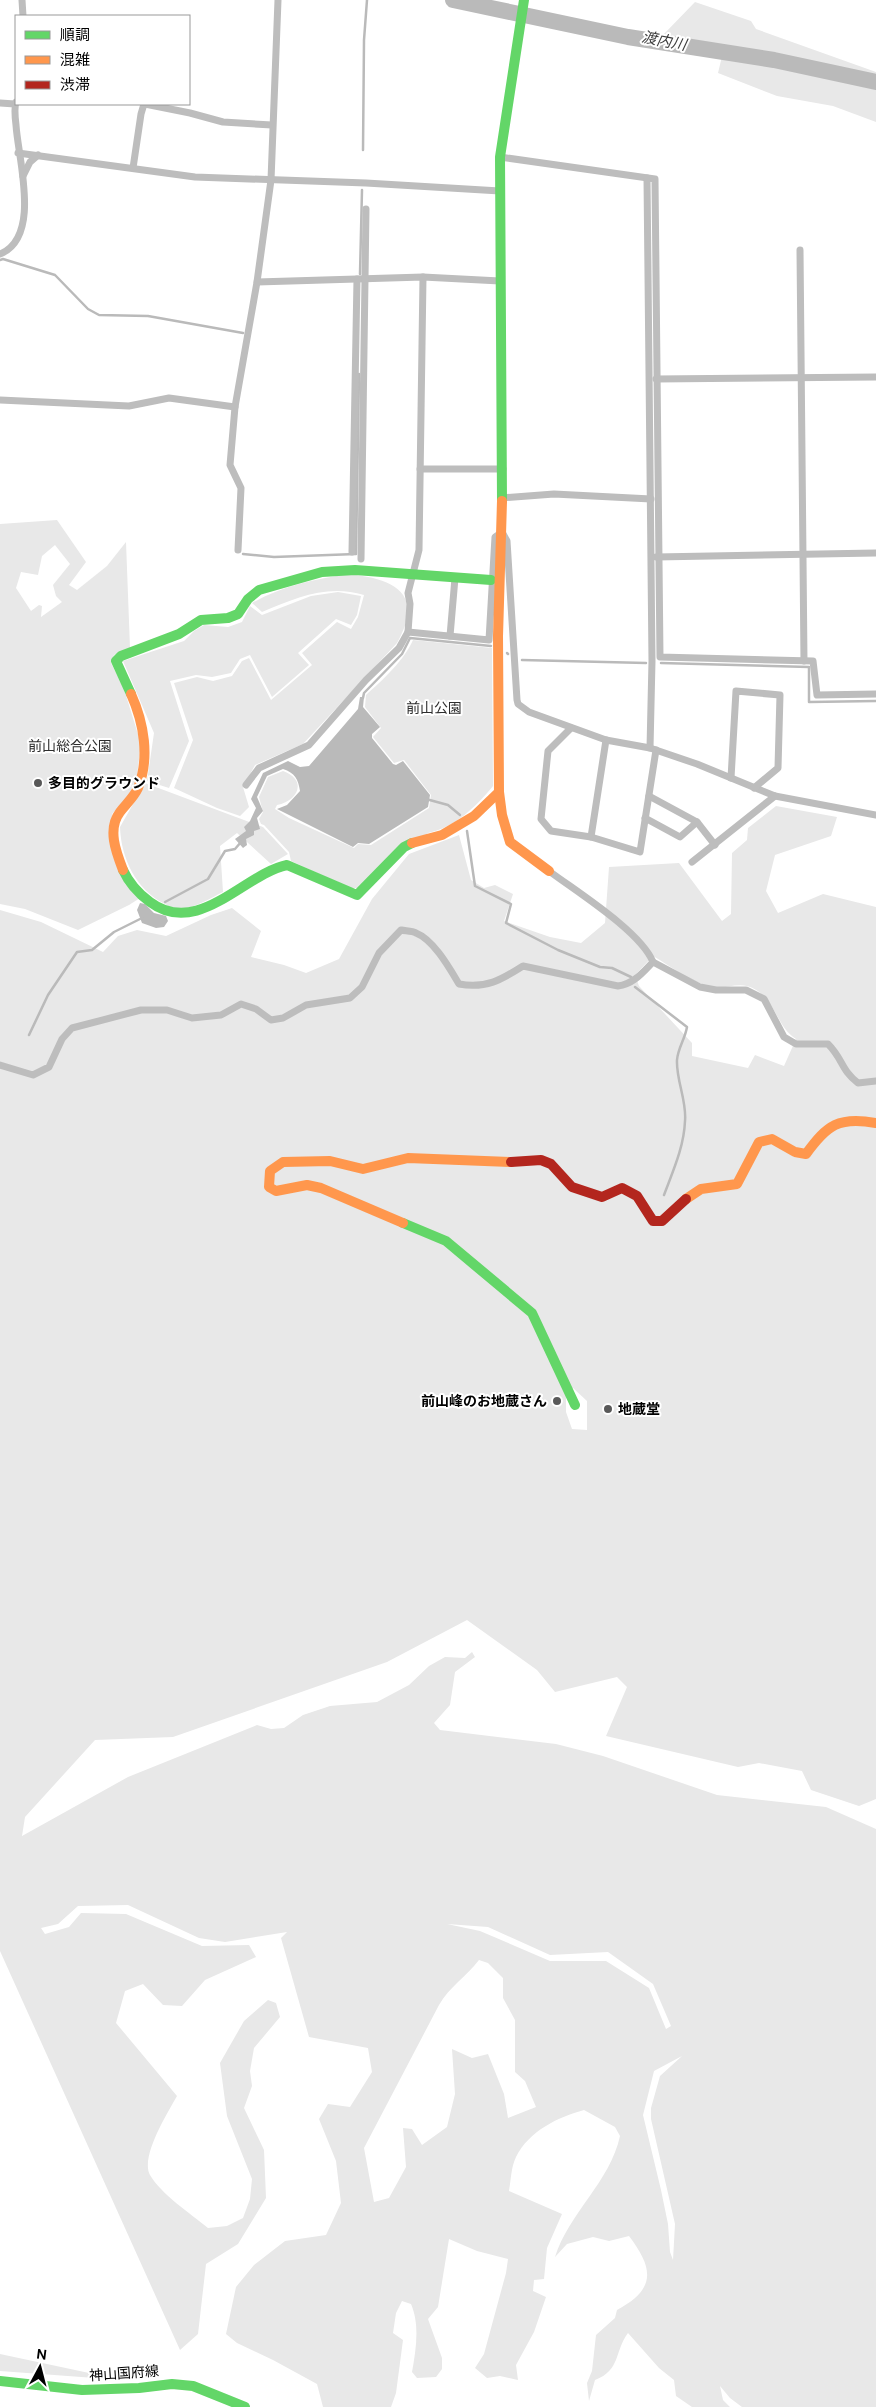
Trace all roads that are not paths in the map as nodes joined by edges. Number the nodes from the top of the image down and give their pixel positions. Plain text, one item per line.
1 (22, 0) edge
2 (278, 0) edge
3 (523, 4) edge
4 (22, 15) edge
5 (0, 103) edge
6 (15, 103) edge
7 (16, 105) edge
8 (144, 105) edge
9 (150, 105) edge
10 (272, 125) junction
11 (18, 152) junction
12 (38, 155) junction
13 (500, 157) junction
14 (133, 168) junction
15 (647, 178) junction
16 (22, 179) junction
17 (270, 180) junction
18 (500, 191) junction
19 (366, 210) dead end
20 (800, 250) dead end
21 (0, 254) edge
22 (423, 276) junction
23 (360, 279) junction
24 (500, 281) junction
25 (257, 282) junction
26 (356, 350) junction
27 (364, 351) junction
28 (876, 377) edge
29 (801, 378) junction
30 (656, 379) junction
31 (0, 400) edge
32 (235, 407) junction
33 (420, 469) junction
34 (503, 469) junction
35 (501, 498) junction
36 (651, 499) junction
37 (502, 532) junction
38 (238, 550) dead end
39 (352, 552) dead end
40 (876, 553) edge
41 (802, 554) junction
42 (651, 556) junction
43 (659, 557) junction
44 (361, 559) dead end
45 (413, 575) junction
46 (455, 578) junction
47 (491, 580) junction
48 (408, 632) junction
49 (450, 636) junction
50 (804, 660) junction
51 (876, 694) edge
52 (571, 728) junction
53 (606, 740) junction
54 (653, 749) junction
55 (731, 778) junction
56 (246, 785) dead end
57 (754, 788) junction
58 (500, 792) junction
59 (649, 796) junction
60 (775, 796) junction
61 (876, 815) edge
62 (646, 818) junction
63 (697, 822) junction
64 (591, 837) junction
65 (715, 845) junction
66 (692, 862) dead end
67 (549, 871) joint
68 (653, 962) junction
69 (0, 1065) edge
70 (876, 1081) edge
71 (876, 1123) edge
72 (575, 1405) dead end
73 (0, 2381) edge
74 (245, 2407) edge

1 - 4 street
2 - 10 street
3 - 13 street
5 - 6 street
7 - 11 street
8 - 14 street
9 - 10 street
10 - 17 street
11 - 12 street
11 - 16 street
12 - 14 street
12 - 16 street
13 - 15 street
13 - 18 street
14 - 17 street
15 - 30 street
15 - 36 street
16 - 21 street
17 - 18 street
17 - 25 street
18 - 24 street
19 - 23 street
20 - 29 street
22 - 23 street
22 - 24 street
22 - 33 street
23 - 25 street
23 - 26 street
23 - 27 street
24 - 34 street
25 - 32 street
26 - 27 street
26 - 39 street
27 - 44 street
28 - 29 street
29 - 30 street
29 - 41 street
30 - 43 street
31 - 32 street
32 - 38 street
33 - 34 street
33 - 45 street
34 - 35 street
35 - 36 street
35 - 37 street
36 - 42 street
37 - 47 street
37 - 52 street
37 - 58 street
40 - 41 street
41 - 43 street
41 - 50 street
42 - 43 street
42 - 54 street
43 - 50 street
45 - 46 street
45 - 48 street
45 - 58 street
46 - 47 street
46 - 49 street
47 - 49 street
48 - 49 street
48 - 56 street
50 - 51 street
52 - 53 street
52 - 64 street
53 - 54 street
53 - 64 street
54 - 55 street
54 - 59 street
55 - 57 street
55 - 57 street
57 - 60 street
58 - 67 street
59 - 62 street
59 - 63 street
60 - 61 street
60 - 65 street
62 - 63 street
62 - 64 street
63 - 65 street
65 - 66 street
67 - 68 street
68 - 69 street
68 - 70 street
71 - 72 street
73 - 74 street, 神山国府線

